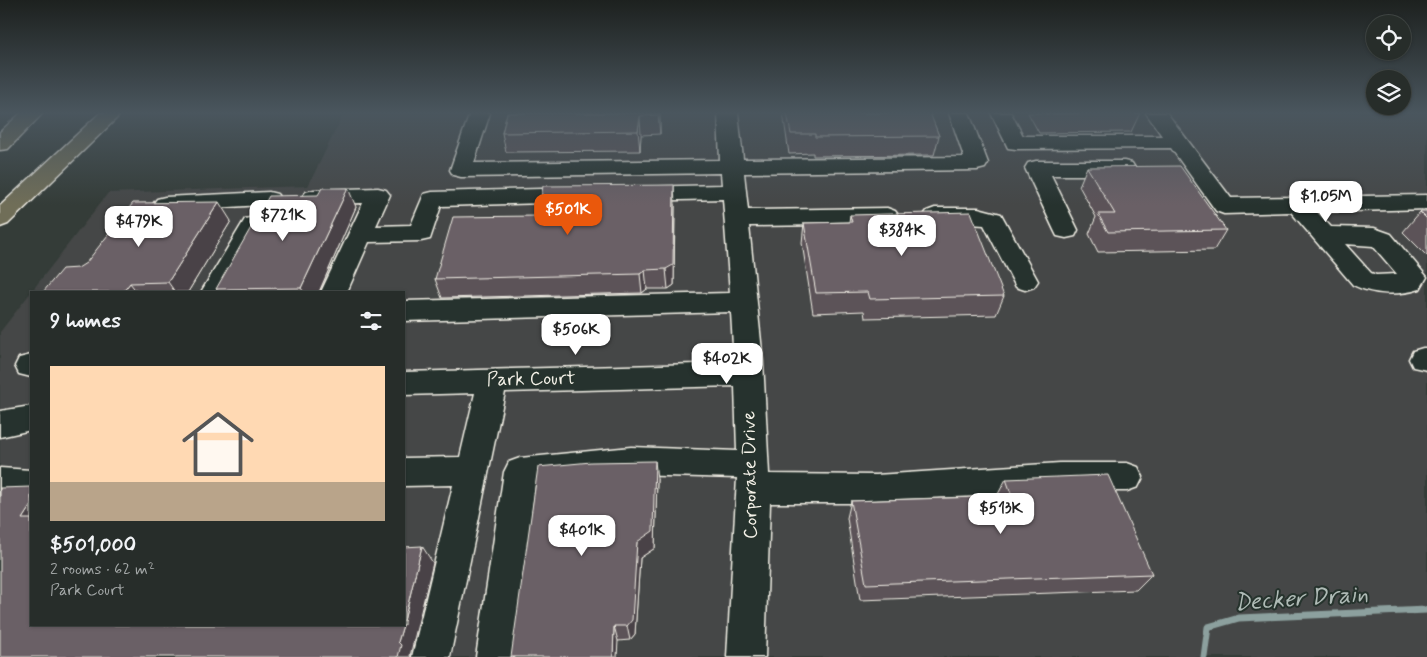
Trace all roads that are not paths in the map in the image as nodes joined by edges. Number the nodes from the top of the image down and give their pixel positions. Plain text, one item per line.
1 (69, 144) edge
2 (79, 144) edge
3 (470, 144) edge
4 (730, 144) edge
5 (970, 144) edge
6 (1178, 144) edge
7 (1196, 168) junction
8 (734, 191) junction
9 (269, 199) junction
10 (1427, 202) edge
11 (145, 205) edge
12 (1298, 205) junction
13 (0, 218) edge
14 (1066, 230) dead end
15 (360, 234) junction
16 (1324, 236) dead end
17 (1025, 281) dead end
18 (215, 291) edge
19 (334, 291) edge
20 (743, 302) junction
21 (405, 311) edge
22 (748, 374) junction
23 (494, 380) junction
24 (405, 383) edge
25 (30, 418) edge
26 (0, 424) edge
27 (472, 471) junction
28 (405, 472) edge
29 (752, 476) junction
30 (1127, 478) dead end
31 (0, 482) edge
32 (30, 484) edge
33 (431, 657) edge
34 (495, 657) edge
35 (746, 657) edge

1 - 13 highway
2 - 13 highway
3 - 8 street
4 - 8 street, Corporate Drive
5 - 8 street
6 - 7 street
7 - 12 street
7 - 14 street
8 - 15 street
8 - 17 street
8 - 20 street, Corporate Drive
9 - 11 street
9 - 15 street
9 - 18 street
10 - 12 street
12 - 16 street
15 - 19 street
20 - 21 street
20 - 22 street, Corporate Drive
22 - 23 street, Park Court
22 - 29 street, Corporate Drive
23 - 24 street, Park Court
23 - 27 street
25 - 26 street
27 - 28 street
27 - 33 street
29 - 30 street
29 - 34 street
29 - 35 street, Corporate Drive
31 - 32 street

